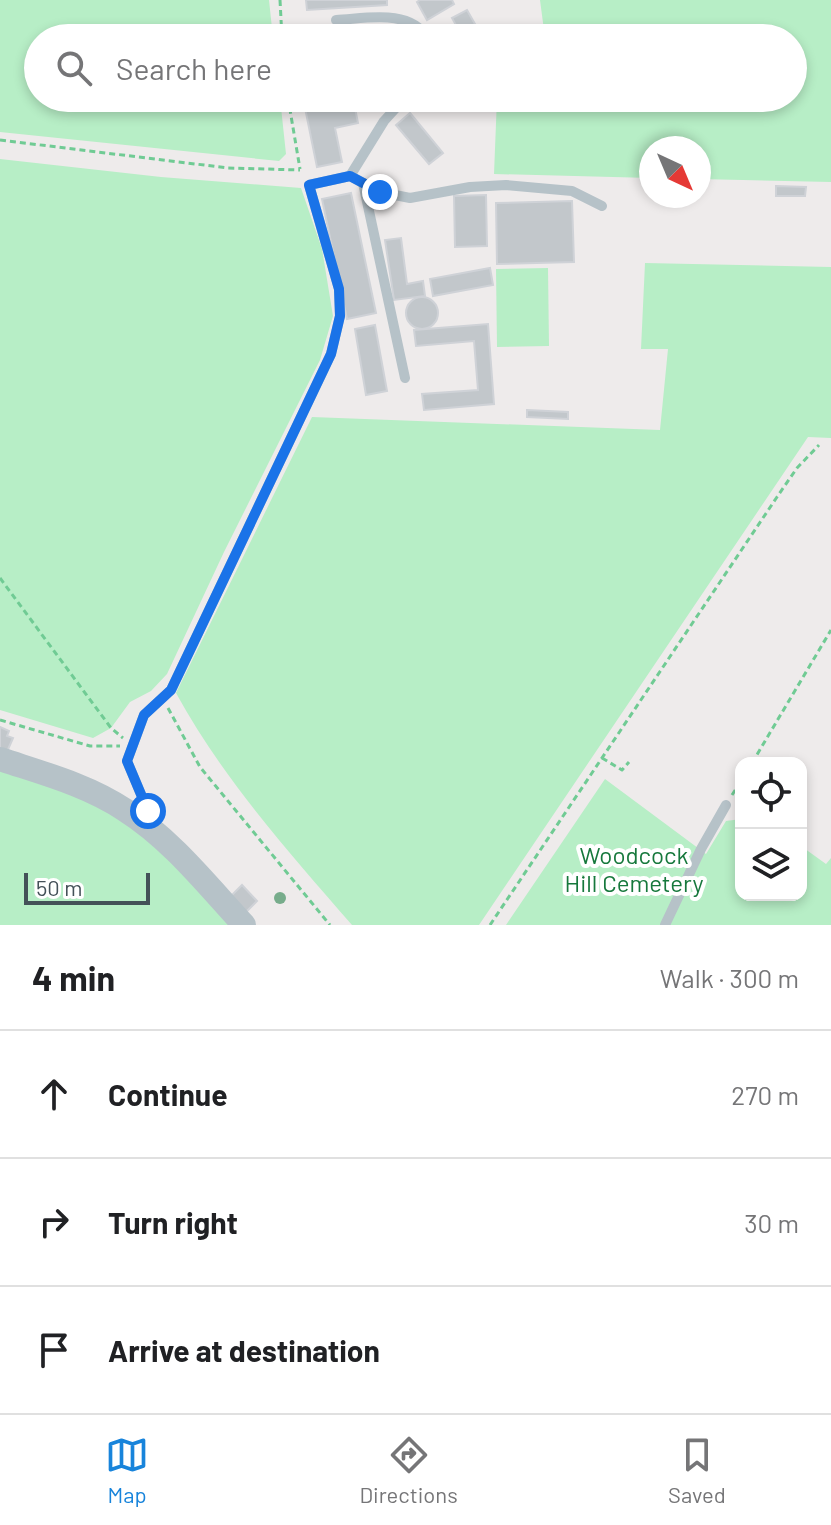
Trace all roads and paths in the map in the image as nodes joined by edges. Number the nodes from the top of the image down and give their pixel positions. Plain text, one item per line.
1 (280, 0) edge
2 (336, 20) dead end
3 (281, 24) edge
4 (413, 24) edge
5 (290, 112) edge
6 (392, 112) edge
7 (0, 140) edge
8 (300, 170) junction
9 (350, 176) junction
10 (363, 183) junction
11 (309, 185) junction
12 (602, 206) dead end
13 (405, 378) dead end
14 (819, 445) dead end
15 (0, 578) edge
16 (831, 630) edge
17 (162, 698) junction
18 (0, 720) edge
19 (132, 746) junction
20 (756, 757) edge
21 (602, 758) junction
22 (0, 759) edge
23 (629, 762) dead end
24 (726, 805) dead end
25 (139, 821) junction
26 (244, 925) edge
27 (330, 925) edge
28 (490, 925) edge
29 (665, 925) edge

1 - 3 path
2 - 4 lane
5 - 8 path
6 - 9 lane
7 - 8 path
8 - 11 path
9 - 10 lane
9 - 11 lane
10 - 12 lane
10 - 13 lane
11 - 17 lane
14 - 21 path
15 - 19 path
16 - 20 path
17 - 19 lane
17 - 27 path
18 - 19 path
19 - 25 lane
21 - 23 path
21 - 28 path
22 - 25 street
24 - 29 lane
25 - 26 street

